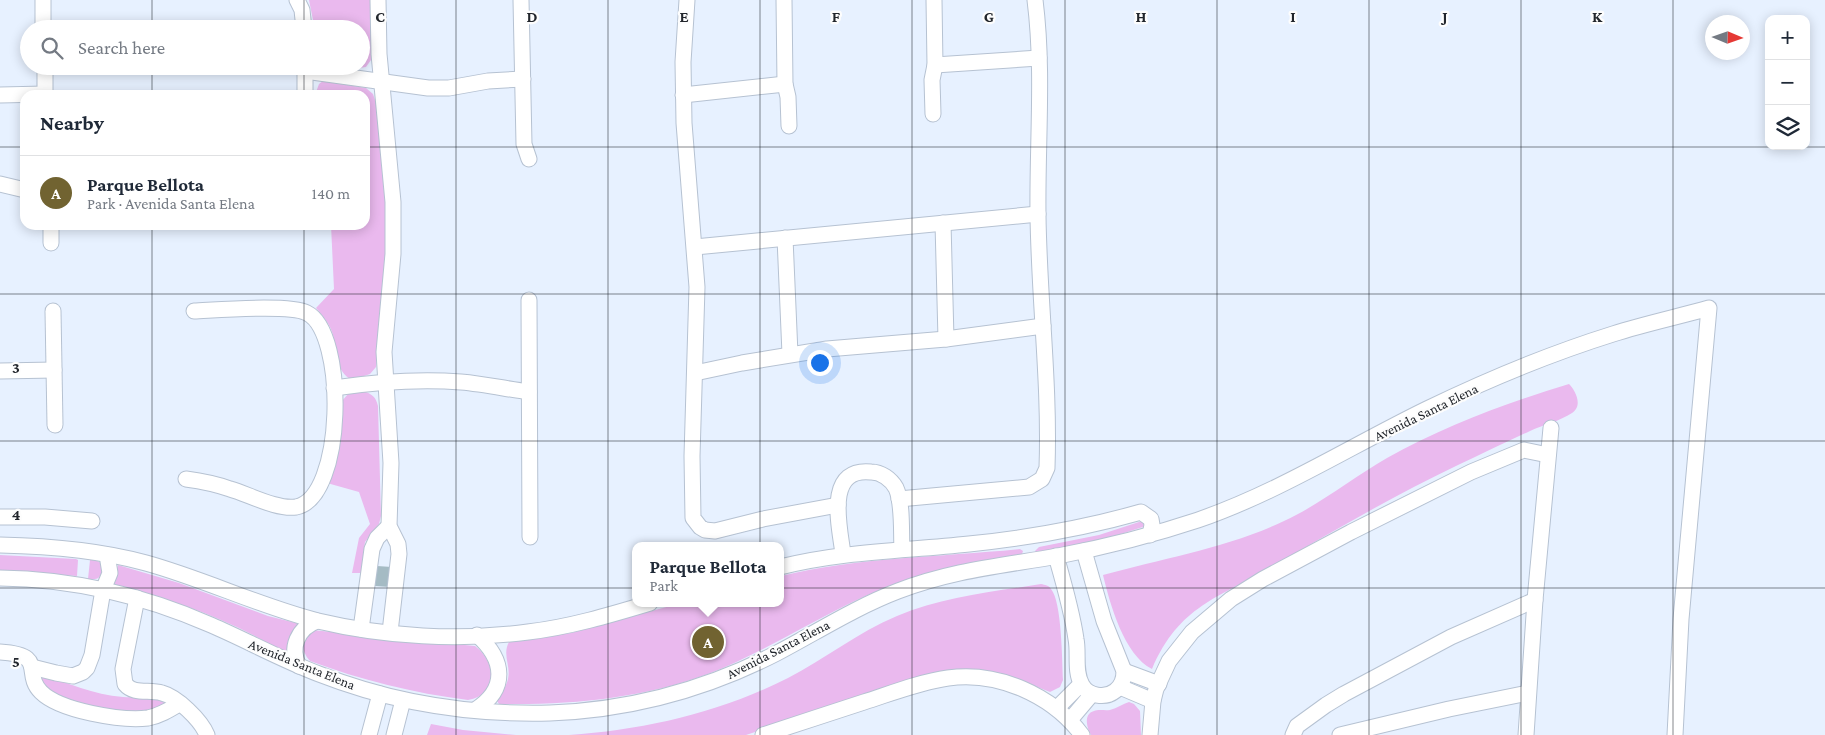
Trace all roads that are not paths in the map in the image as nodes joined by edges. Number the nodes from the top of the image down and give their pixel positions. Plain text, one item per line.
1 (43, 0) edge
2 (297, 0) edge
3 (378, 0) edge
4 (521, 0) edge
5 (687, 0) edge
6 (784, 0) edge
7 (934, 0) edge
8 (1035, 0) edge
9 (44, 20) edge
10 (303, 20) edge
11 (1039, 58) junction
12 (935, 66) junction
13 (44, 75) edge
14 (305, 75) edge
15 (349, 75) edge
16 (523, 79) junction
17 (381, 80) junction
18 (785, 84) junction
19 (45, 90) edge
20 (305, 90) edge
21 (0, 95) edge
22 (20, 95) edge
23 (683, 95) junction
24 (933, 114) dead end
25 (790, 126) dead end
26 (529, 159) dead end
27 (0, 184) edge
28 (20, 189) edge
29 (1038, 214) junction
30 (943, 223) junction
31 (51, 230) edge
32 (785, 238) junction
33 (52, 243) dead end
34 (695, 247) junction
35 (529, 300) dead end
36 (53, 311) dead end
37 (194, 311) dead end
38 (1043, 326) junction
39 (946, 339) junction
40 (790, 354) junction
41 (54, 370) junction
42 (0, 371) edge
43 (695, 374) junction
44 (386, 383) junction
45 (334, 388) junction
46 (530, 392) junction
47 (55, 425) dead end
48 (1551, 428) dead end
49 (1548, 455) junction
50 (186, 479) dead end
51 (899, 499) junction
52 (838, 505) junction
53 (0, 516) edge
54 (92, 521) dead end
55 (389, 526) junction
56 (1150, 534) junction
57 (530, 538) dead end
58 (0, 545) edge
59 (902, 549) junction
60 (1084, 551) junction
61 (107, 554) junction
62 (843, 554) junction
63 (1056, 556) junction
64 (784, 566) edge
65 (0, 578) edge
66 (103, 590) junction
67 (136, 598) junction
68 (1535, 600) junction
69 (636, 607) edge
70 (317, 620) junction
71 (361, 629) junction
72 (390, 632) junction
73 (477, 636) junction
74 (0, 652) edge
75 (299, 666) junction
76 (32, 667) junction
77 (1124, 671) junction
78 (1159, 684) junction
79 (1120, 687) junction
80 (1086, 689) junction
81 (380, 694) junction
82 (1528, 694) junction
83 (403, 700) junction
84 (1153, 701) junction
85 (179, 704) junction
86 (1057, 708) junction
87 (475, 710) junction
88 (1070, 720) junction
89 (207, 735) edge
90 (369, 735) edge
91 (394, 735) edge
92 (763, 735) edge
93 (1082, 735) edge
94 (1150, 735) edge
95 (1293, 735) edge
96 (1340, 735) edge
97 (1526, 735) edge
98 (1675, 735) edge

1 - 9 street
2 - 10 street
3 - 17 street
4 - 16 street
5 - 23 street
6 - 18 street
7 - 12 street
8 - 11 street
11 - 12 street
11 - 29 street
12 - 24 street
13 - 19 street
14 - 20 street
15 - 17 street
16 - 17 street
16 - 26 street
17 - 44 street
18 - 23 street
18 - 25 street
21 - 22 street
23 - 34 street
27 - 28 street
29 - 30 street
29 - 38 street
30 - 32 street
30 - 39 street
31 - 33 street
32 - 34 street
32 - 40 street
34 - 43 street
35 - 46 street
36 - 41 street
37 - 45 street
38 - 39 street
38 - 51 street
39 - 40 street
40 - 43 street
41 - 42 street
41 - 47 street
43 - 52 street
44 - 45 street
44 - 46 street
44 - 55 street
45 - 50 street
46 - 57 street
48 - 49 street
49 - 68 street
49 - 78 street
51 - 52 street
51 - 59 street
52 - 62 street
53 - 54 street
55 - 71 street
55 - 72 street
56 - 59 street
56 - 60 street, Avenida Santa Elena
56 - 98 street, Avenida Santa Elena
58 - 61 street
59 - 62 street
60 - 63 street, Avenida Santa Elena
60 - 77 street
61 - 66 street
61 - 70 street
62 - 64 street
63 - 80 street
63 - 87 street, Avenida Santa Elena
65 - 66 street, Avenida Santa Elena
66 - 67 street, Avenida Santa Elena
66 - 76 street
67 - 75 street, Avenida Santa Elena
67 - 85 street
68 - 82 street
68 - 95 street
69 - 73 street
70 - 71 street
70 - 75 street
71 - 72 street
72 - 73 street
73 - 87 street
74 - 76 street
75 - 81 street, Avenida Santa Elena
76 - 85 street
77 - 78 street
77 - 79 street
78 - 84 street
79 - 80 street
79 - 84 street
80 - 86 street
80 - 88 street
81 - 83 street, Avenida Santa Elena
81 - 90 street
82 - 96 street
82 - 97 street
83 - 87 street, Avenida Santa Elena
83 - 91 street
84 - 94 street
85 - 89 street
86 - 88 street
86 - 92 street
88 - 93 street

